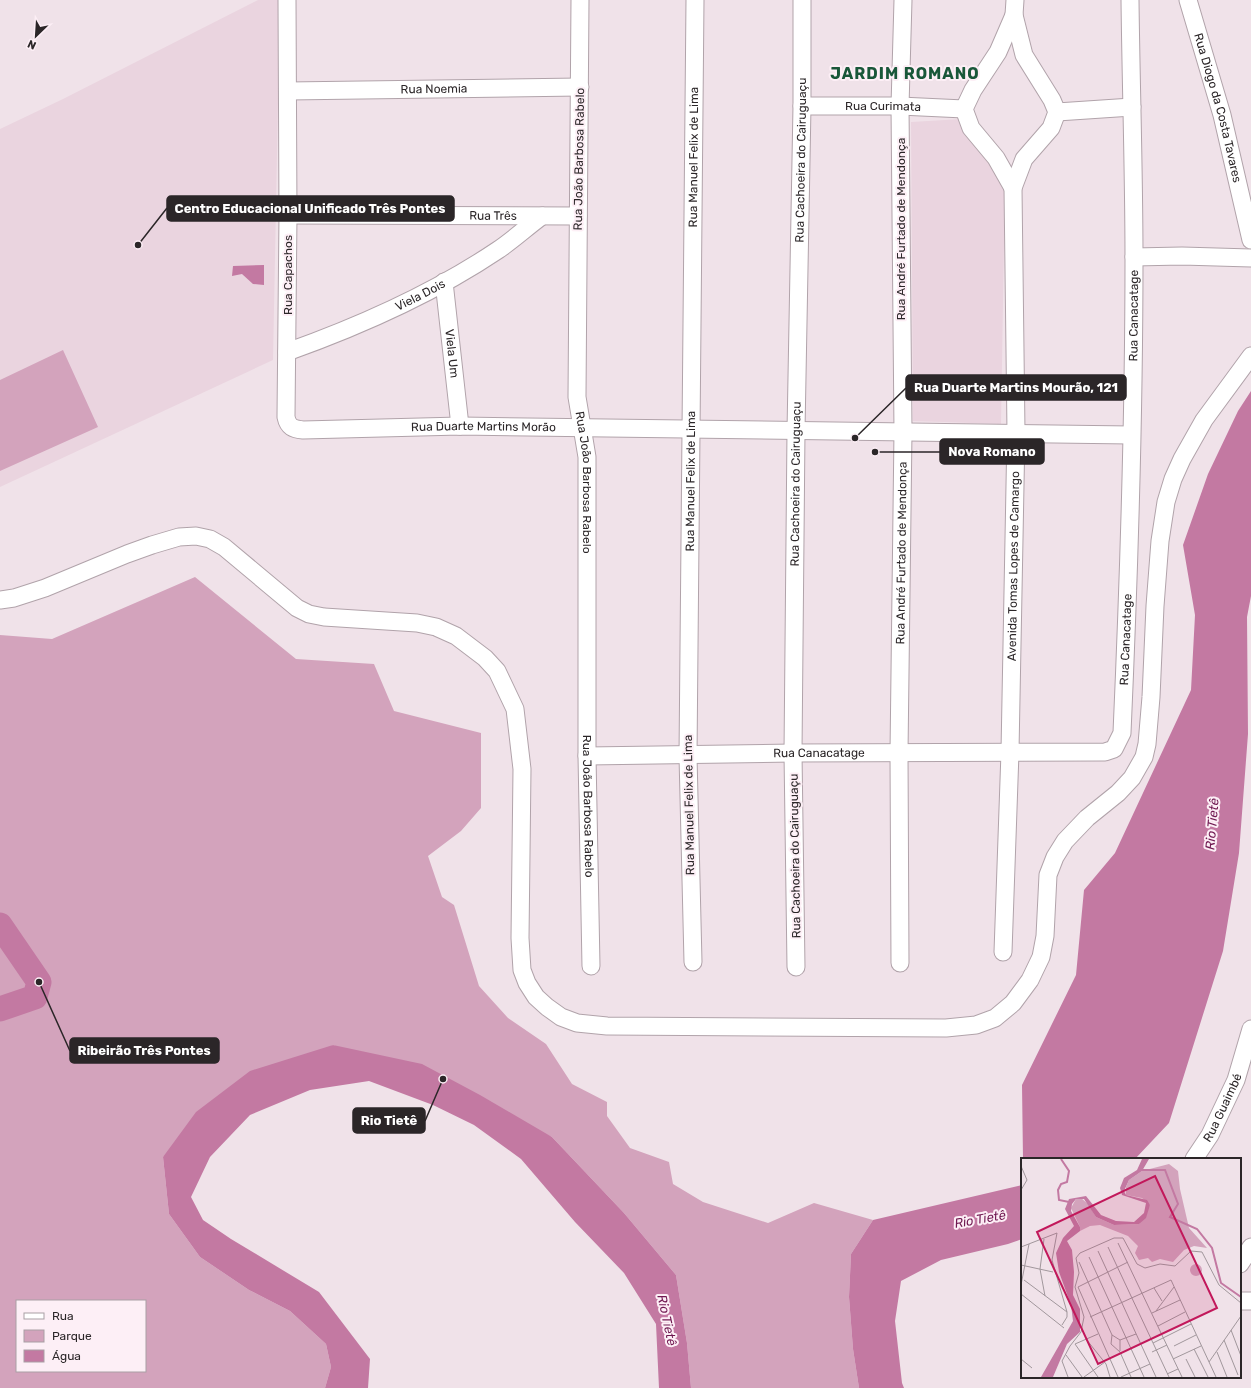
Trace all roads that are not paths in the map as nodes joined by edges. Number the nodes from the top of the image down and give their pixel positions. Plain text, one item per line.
1 (287, 0) edge
2 (580, 0) edge
3 (695, 0) edge
4 (802, 0) edge
5 (903, 0) edge
6 (1130, 0) edge
7 (1188, 0) edge
8 (1015, 7) edge
9 (998, 52) junction
10 (1024, 55) junction
11 (580, 87) junction
12 (288, 91) junction
13 (802, 106) junction
14 (900, 106) junction
15 (1132, 107) junction
16 (964, 109) junction
17 (1057, 112) junction
18 (996, 158) junction
19 (1024, 159) junction
20 (1012, 188) junction
21 (288, 215) junction
22 (542, 216) junction
23 (578, 216) junction
24 (1251, 240) edge
25 (1134, 258) junction
26 (1251, 258) edge
27 (444, 282) junction
28 (287, 352) junction
29 (1251, 356) edge
30 (460, 426) junction
31 (582, 427) junction
32 (292, 428) joint
33 (690, 429) junction
34 (796, 431) junction
35 (903, 431) junction
36 (1016, 432) junction
37 (1132, 435) junction
38 (0, 600) edge
39 (1010, 752) junction
40 (793, 753) junction
41 (899, 753) junction
42 (587, 756) junction
43 (688, 756) junction
44 (1003, 952) dead end
45 (692, 962) dead end
46 (900, 963) dead end
47 (590, 966) dead end
48 (796, 967) dead end
49 (1251, 1030) edge
50 (1195, 1158) edge
51 (1251, 1247) edge
52 (1241, 1262) edge

1 - 12 street, Rua Capachos
2 - 11 street, Rua João Barbosa Rabelo
3 - 33 street, Rua Manuel Felix de Lima
4 - 13 street, Rua Cachoeira do Cairuguaçu
5 - 14 street, Rua André Furtado de Mendonça
6 - 15 street, Rua Canacatage
7 - 24 street, Rua Diogo da Costa Tavares
8 - 9 street
8 - 10 street
9 - 10 street
9 - 16 street
10 - 17 street
11 - 12 street, Rua Noemia
11 - 23 street, Rua João Barbosa Rabelo
12 - 21 street, Rua Capachos
13 - 14 street, Rua Curimata
13 - 34 street, Rua Cachoeira do Cairuguaçu
14 - 16 street, Rua Curimata
14 - 35 street, Rua André Furtado de Mendonça
15 - 17 street
15 - 25 street, Rua Canacatage
16 - 18 street, Avenida Tomas Lopes de Camargo
17 - 19 street, Avenida Tomas Lopes de Camargo
18 - 19 street
18 - 20 street, Avenida Tomas Lopes de Camargo
19 - 20 street, Avenida Tomas Lopes de Camargo
20 - 36 street, Avenida Tomas Lopes de Camargo
21 - 22 street, Rua Três
21 - 28 street, Rua Capachos
22 - 23 street, Rua Três
22 - 27 street, Viela Dois
23 - 31 street, Rua João Barbosa Rabelo
25 - 26 street
25 - 37 street, Rua Canacatage
27 - 28 street, Viela Dois
27 - 30 street, Viela Um
28 - 32 street, Rua Capachos
29 - 38 street
30 - 31 street, Rua Duarte Martins Morão
30 - 32 street, Rua Duarte Martins Morão
31 - 33 street, Rua Duarte Martins Morão
31 - 42 street, Rua João Barbosa Rabelo
33 - 34 street, Rua Duarte Martins Morão
33 - 43 street, Rua Manuel Felix de Lima
34 - 35 street, Rua Duarte Martins Morão
34 - 40 street, Rua Cachoeira do Cairuguaçu
35 - 36 street, Rua Duarte Martins Morão
35 - 41 street, Rua André Furtado de Mendonça
36 - 37 street, Rua Duarte Martins Morão
36 - 39 street, Avenida Tomas Lopes de Camargo
37 - 39 street, Rua Canacatage
39 - 41 street, Rua Canacatage
39 - 44 street, Avenida Tomas Lopes de Camargo
40 - 41 street, Rua Canacatage
40 - 43 street, Rua Canacatage
40 - 48 street, Rua Cachoeira do Cairuguaçu
41 - 46 street, Rua André Furtado de Mendonça
42 - 43 street, Rua Canacatage
42 - 47 street, Rua João Barbosa Rabelo
43 - 45 street, Rua Manuel Felix de Lima
49 - 50 street, Rua Guaimbé
51 - 52 street

